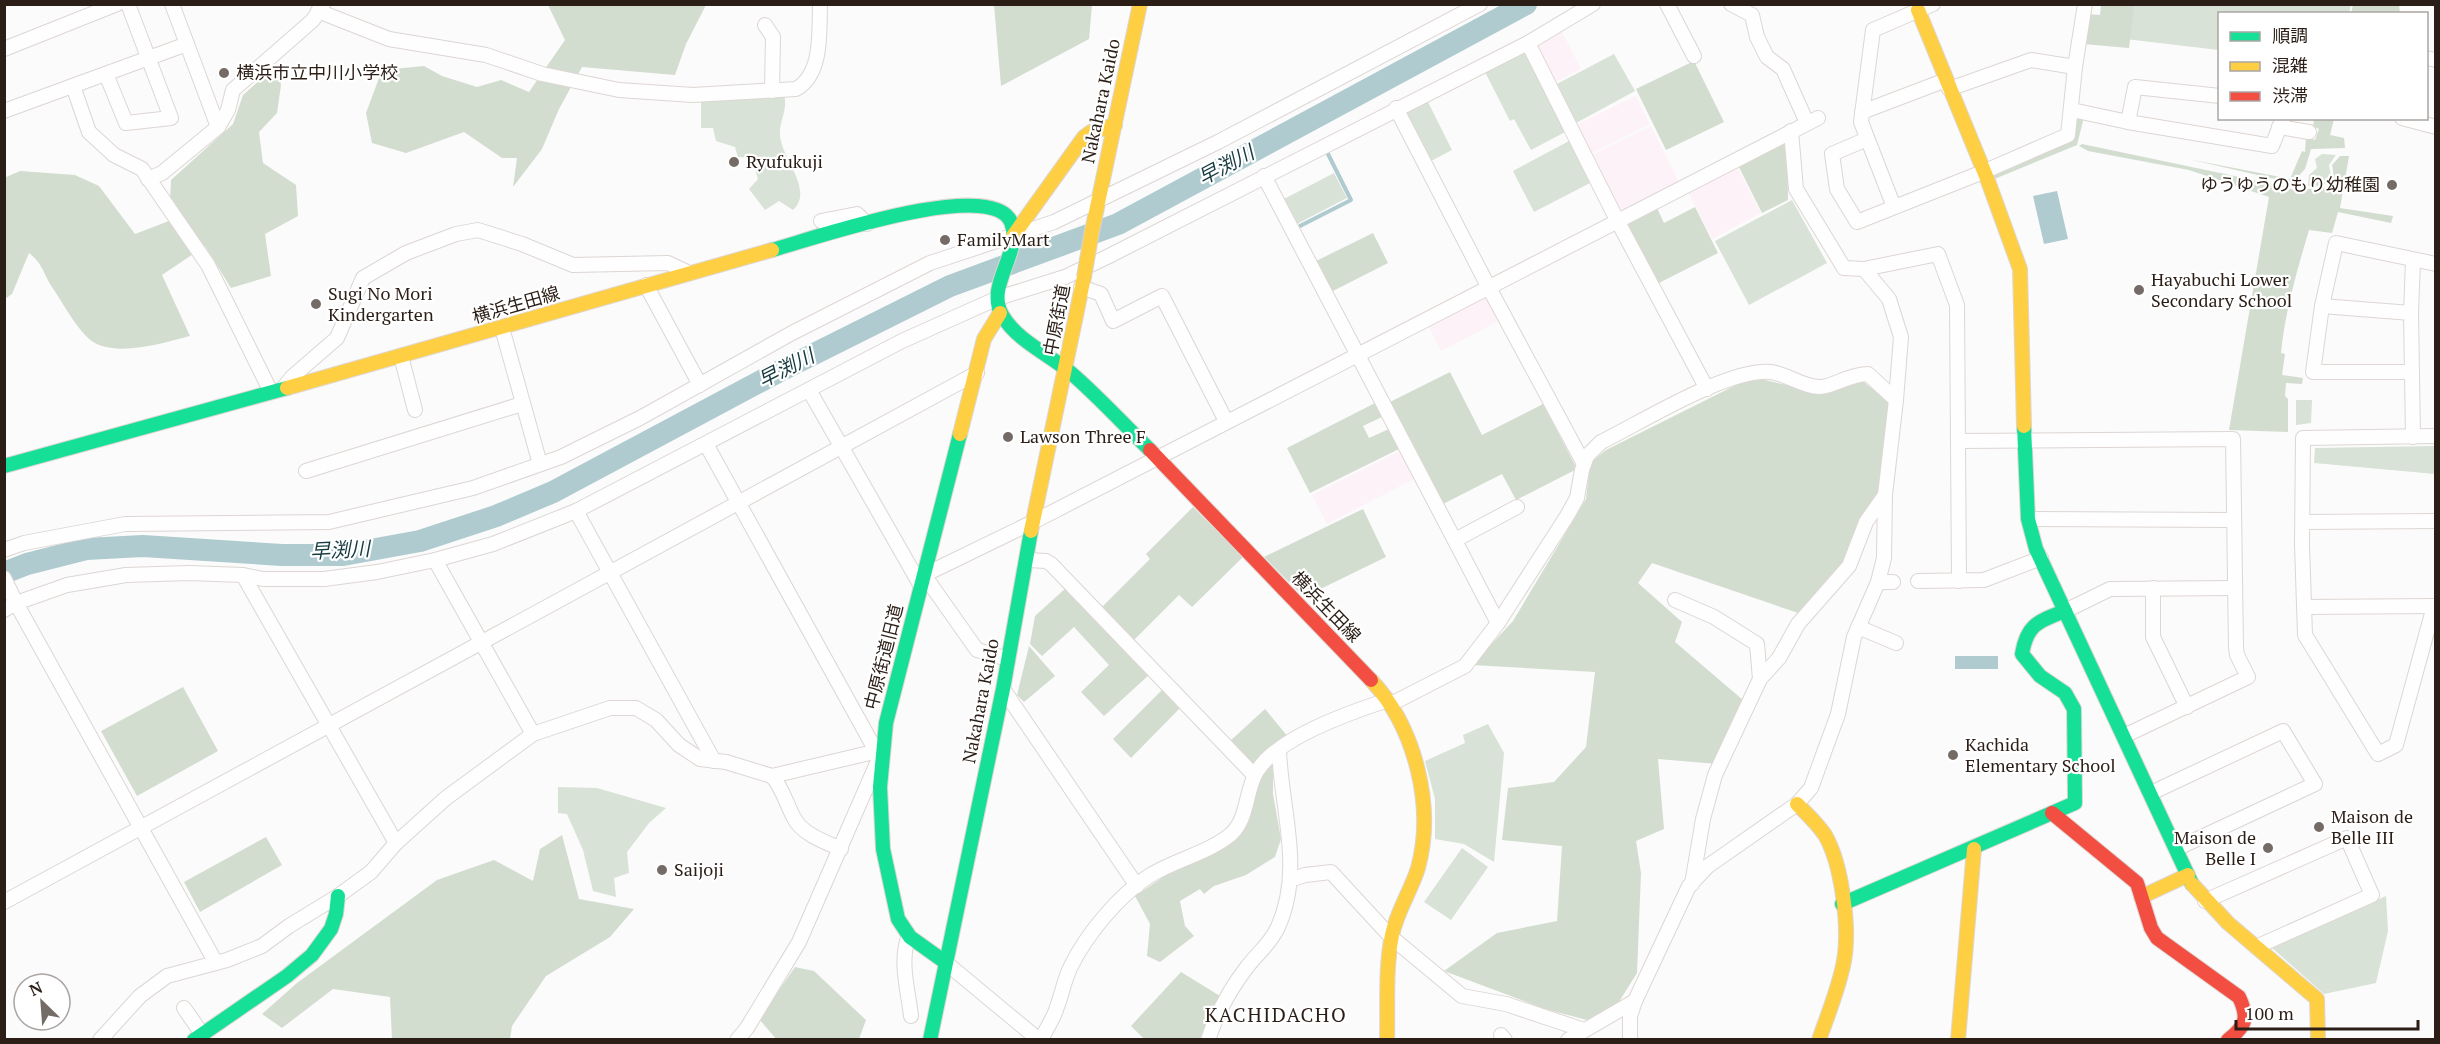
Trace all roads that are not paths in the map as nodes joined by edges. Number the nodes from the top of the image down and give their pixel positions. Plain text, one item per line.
1 (117, 4) edge
2 (128, 4) edge
3 (172, 4) edge
4 (820, 4) edge
5 (1140, 4) edge
6 (1480, 4) edge
7 (1593, 4) edge
8 (1667, 4) edge
9 (1731, 4) edge
10 (1933, 4) edge
11 (2085, 4) edge
12 (321, 8) edge
13 (1917, 8) edge
14 (765, 25) dead end
15 (1528, 43) junction
16 (187, 44) junction
17 (4, 49) edge
18 (1694, 56) dead end
19 (148, 59) junction
20 (2075, 67) junction
21 (106, 74) junction
22 (1947, 85) junction
23 (73, 86) junction
24 (772, 91) junction
25 (2218, 96) edge
26 (1396, 108) junction
27 (2072, 110) junction
28 (4, 111) edge
29 (1862, 112) junction
30 (2410, 120) edge
31 (2128, 122) junction
32 (2281, 123) edge
33 (1115, 125) junction
34 (218, 127) junction
35 (2436, 127) edge
36 (1791, 131) junction
37 (2308, 132) dead end
38 (1867, 139) junction
39 (1983, 172) junction
40 (1264, 176) junction
41 (148, 179) junction
42 (1098, 202) junction
43 (1894, 207) junction
44 (821, 220) dead end
45 (1617, 220) junction
46 (867, 224) junction
47 (1012, 239) junction
48 (2413, 261) junction
49 (2436, 264) edge
50 (1864, 269) junction
51 (689, 273) junction
52 (1082, 282) junction
53 (646, 285) junction
54 (1488, 286) junction
55 (999, 294) junction
56 (2322, 306) junction
57 (1000, 313) junction
58 (2411, 313) junction
59 (502, 328) junction
60 (1358, 353) junction
61 (400, 356) junction
62 (1066, 369) junction
63 (2412, 372) junction
64 (977, 373) junction
65 (700, 385) junction
66 (1707, 389) junction
67 (277, 390) junction
68 (809, 390) junction
69 (1896, 400) junction
70 (522, 404) junction
71 (416, 410) dead end
72 (1226, 421) junction
73 (2436, 436) edge
74 (2413, 437) junction
75 (1958, 441) junction
76 (2025, 441) junction
77 (706, 444) junction
78 (842, 446) junction
79 (1157, 457) junction
80 (540, 464) junction
81 (1584, 464) junction
82 (4, 466) edge
83 (306, 471) dead end
84 (1885, 495) junction
85 (738, 503) junction
86 (1517, 507) dead end
87 (576, 511) junction
88 (2028, 519) junction
89 (2233, 520) junction
90 (2436, 521) edge
91 (1034, 522) junction
92 (2302, 522) junction
93 (1455, 540) junction
94 (4, 550) edge
95 (2041, 558) junction
96 (435, 560) junction
97 (1028, 560) junction
98 (609, 573) junction
99 (243, 575) junction
100 (4, 578) edge
101 (922, 580) junction
102 (1918, 581) dead end
103 (1959, 581) junction
104 (1878, 582) junction
105 (1893, 582) dead end
106 (2153, 588) junction
107 (2235, 588) junction
108 (1675, 600) dead end
109 (12, 604) edge
110 (2435, 606) edge
111 (2304, 607) junction
112 (2065, 611) junction
113 (1498, 623) junction
114 (1858, 627) junction
115 (482, 642) junction
116 (1896, 642) dead end
117 (1008, 659) junction
118 (1760, 679) junction
119 (1003, 689) junction
120 (1390, 702) junction
121 (2187, 706) junction
122 (328, 726) junction
123 (533, 734) junction
124 (2124, 736) junction
125 (1279, 750) junction
126 (879, 753) junction
127 (714, 761) junction
128 (772, 776) junction
129 (1254, 776) junction
130 (2151, 793) junction
131 (1797, 804) junction
132 (2052, 813) junction
133 (142, 827) junction
134 (396, 843) junction
135 (841, 849) junction
136 (1974, 849) junction
137 (2176, 849) junction
138 (2188, 875) junction
139 (1290, 880) junction
140 (1692, 884) junction
141 (1137, 886) junction
142 (338, 896) junction
143 (2141, 897) junction
144 (2205, 901) junction
145 (4, 902) edge
146 (1842, 904) junction
147 (909, 935) junction
148 (1391, 937) junction
149 (2256, 947) junction
150 (945, 962) junction
151 (216, 963) junction
152 (1635, 1000) junction
153 (184, 1008) dead end
154 (911, 1016) dead end
155 (1576, 1036) edge
156 (198, 1037) edge
157 (100, 1040) edge
158 (737, 1040) edge
159 (930, 1040) edge
160 (1040, 1040) edge
161 (1208, 1040) edge
162 (1387, 1040) edge
163 (1630, 1040) edge
164 (1819, 1040) edge
165 (1958, 1040) edge
166 (2228, 1040) edge
167 (2318, 1040) edge

1 - 17 street
2 - 19 street
3 - 16 street
4 - 24 street
5 - 33 street, Nakahara Kaido
6 - 42 street
7 - 15 street
8 - 18 street
9 - 36 street
10 - 13 street
11 - 20 street
12 - 24 street
12 - 34 street
13 - 22 street
13 - 29 street
14 - 24 street
15 - 26 street
15 - 45 street
16 - 19 street
16 - 34 street
19 - 21 street
19 - 21 street
20 - 22 street
20 - 27 street
21 - 23 street
22 - 29 street
22 - 39 street
23 - 28 street
23 - 41 street
25 - 31 street
26 - 40 street
26 - 54 street
27 - 31 street
27 - 39 street
29 - 38 street
30 - 35 street
31 - 32 street
32 - 37 street
33 - 42 street, Nakahara Kaido
33 - 47 street
34 - 41 street
36 - 45 street
36 - 50 street
38 - 43 street
38 - 43 street
39 - 43 street
39 - 76 street
40 - 55 street
40 - 60 street
41 - 67 street
42 - 47 street
42 - 52 street, Nakahara Kaido, bridge
44 - 46 street
45 - 54 street
45 - 66 street
46 - 47 street, 横浜生田線
46 - 51 street, 横浜生田線
47 - 55 street
47 - 65 street
48 - 49 street
48 - 56 street
48 - 58 street
50 - 69 street
50 - 75 street
51 - 53 street, 横浜生田線
51 - 67 street
52 - 62 street, 中原街道
52 - 72 street
53 - 59 street, 横浜生田線
53 - 65 street
54 - 60 street
54 - 81 street
55 - 57 street
55 - 68 street
56 - 58 street
56 - 63 street
57 - 62 street, 横浜生田線
57 - 64 street, 中原街道旧道
58 - 63 street
59 - 61 street, 横浜生田線
59 - 70 street
60 - 72 street
60 - 93 street
61 - 67 street, 横浜生田線
61 - 71 street
62 - 79 street, 横浜生田線
62 - 91 street, Nakahara Kaido
63 - 74 street
64 - 78 street
64 - 101 street, 中原街道旧道
65 - 80 street
66 - 69 street
66 - 81 street
67 - 82 street, 横浜生田線
68 - 77 street
68 - 78 street
69 - 84 street
70 - 80 street
70 - 83 street
72 - 79 street
73 - 74 street
74 - 92 street
75 - 76 street
75 - 103 street
76 - 88 street
76 - 89 street
77 - 85 street
77 - 87 street
78 - 85 street
78 - 101 street
79 - 91 street
79 - 120 street, 横浜生田線
80 - 94 street
81 - 113 street
84 - 104 street
84 - 118 street
85 - 98 street
85 - 126 street
86 - 93 street
87 - 96 street
87 - 98 street
88 - 89 street
88 - 95 street
89 - 107 street
90 - 92 street
91 - 97 street, Nakahara Kaido
91 - 101 street
92 - 111 street
93 - 113 street
95 - 103 street
95 - 112 street
96 - 99 street
96 - 115 street
97 - 117 street, Nakahara Kaido
97 - 129 street
98 - 115 street
98 - 127 street
99 - 109 street
99 - 122 street
100 - 109 street
101 - 117 street
101 - 126 street, 中原街道旧道
102 - 103 street
104 - 105 street
104 - 114 street
106 - 107 street
106 - 112 street
106 - 121 street
107 - 121 street
108 - 118 street
109 - 133 street
110 - 111 street
110 - 111 street
112 - 124 street
112 - 132 street
113 - 120 street
114 - 116 street
114 - 131 street
115 - 122 street
115 - 123 street
117 - 119 street, Nakahara Kaido
118 - 140 street
119 - 141 street
119 - 150 street, Nakahara Kaido
120 - 125 street
120 - 148 street, 横浜生田線
121 - 124 street
122 - 133 street
122 - 134 street
123 - 127 street
123 - 134 street
124 - 130 street
125 - 129 street
125 - 139 street
126 - 128 street
126 - 135 street
126 - 147 street, 中原街道旧道
127 - 128 street
128 - 135 street
129 - 141 street
130 - 137 street
130 - 137 street
131 - 140 street
131 - 146 street
132 - 136 street
132 - 143 street
133 - 145 street
133 - 151 street
134 - 142 street
135 - 158 street
136 - 146 street
136 - 165 street
137 - 138 street
138 - 143 street
138 - 144 street
139 - 148 street
139 - 161 street
140 - 152 street
141 - 160 street
142 - 151 street
142 - 156 street
143 - 166 street
144 - 149 street
144 - 149 street
146 - 164 street
147 - 150 street
147 - 154 street
148 - 155 street
148 - 162 street, 横浜生田線
149 - 167 street
150 - 159 street, Nakahara Kaido
150 - 160 street
151 - 157 street
152 - 155 street
152 - 163 street
153 - 156 street

